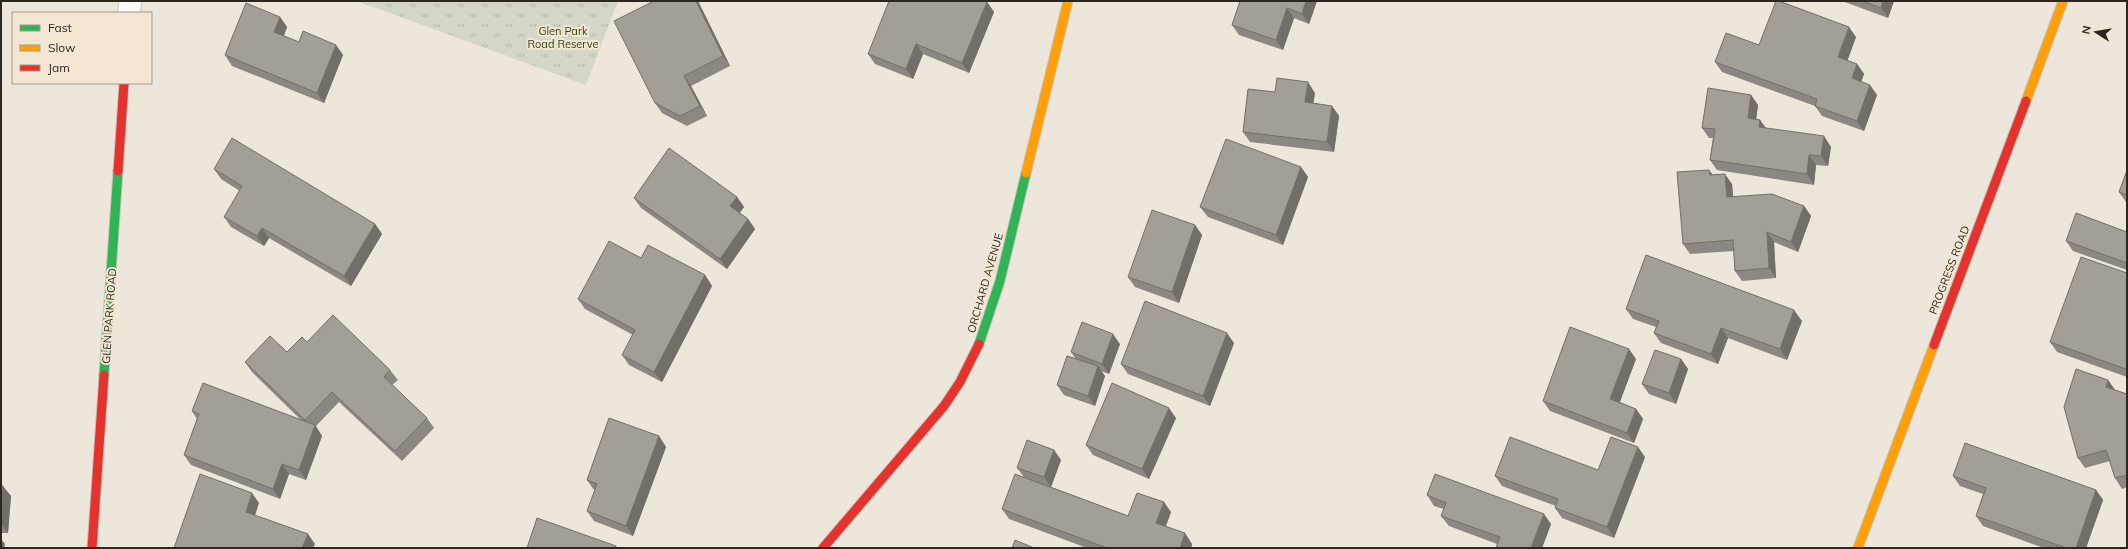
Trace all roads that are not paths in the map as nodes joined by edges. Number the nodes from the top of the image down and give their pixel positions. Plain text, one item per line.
1 (130, 1) edge
2 (1068, 1) edge
3 (2063, 1) edge
4 (129, 12) edge
5 (124, 84) edge
6 (92, 548) edge
7 (823, 548) edge
8 (1858, 548) edge

1 - 4 street
2 - 7 street, ORCHARD AVENUE
3 - 8 street, PROGRESS ROAD
5 - 6 street, GLEN PARK ROAD

